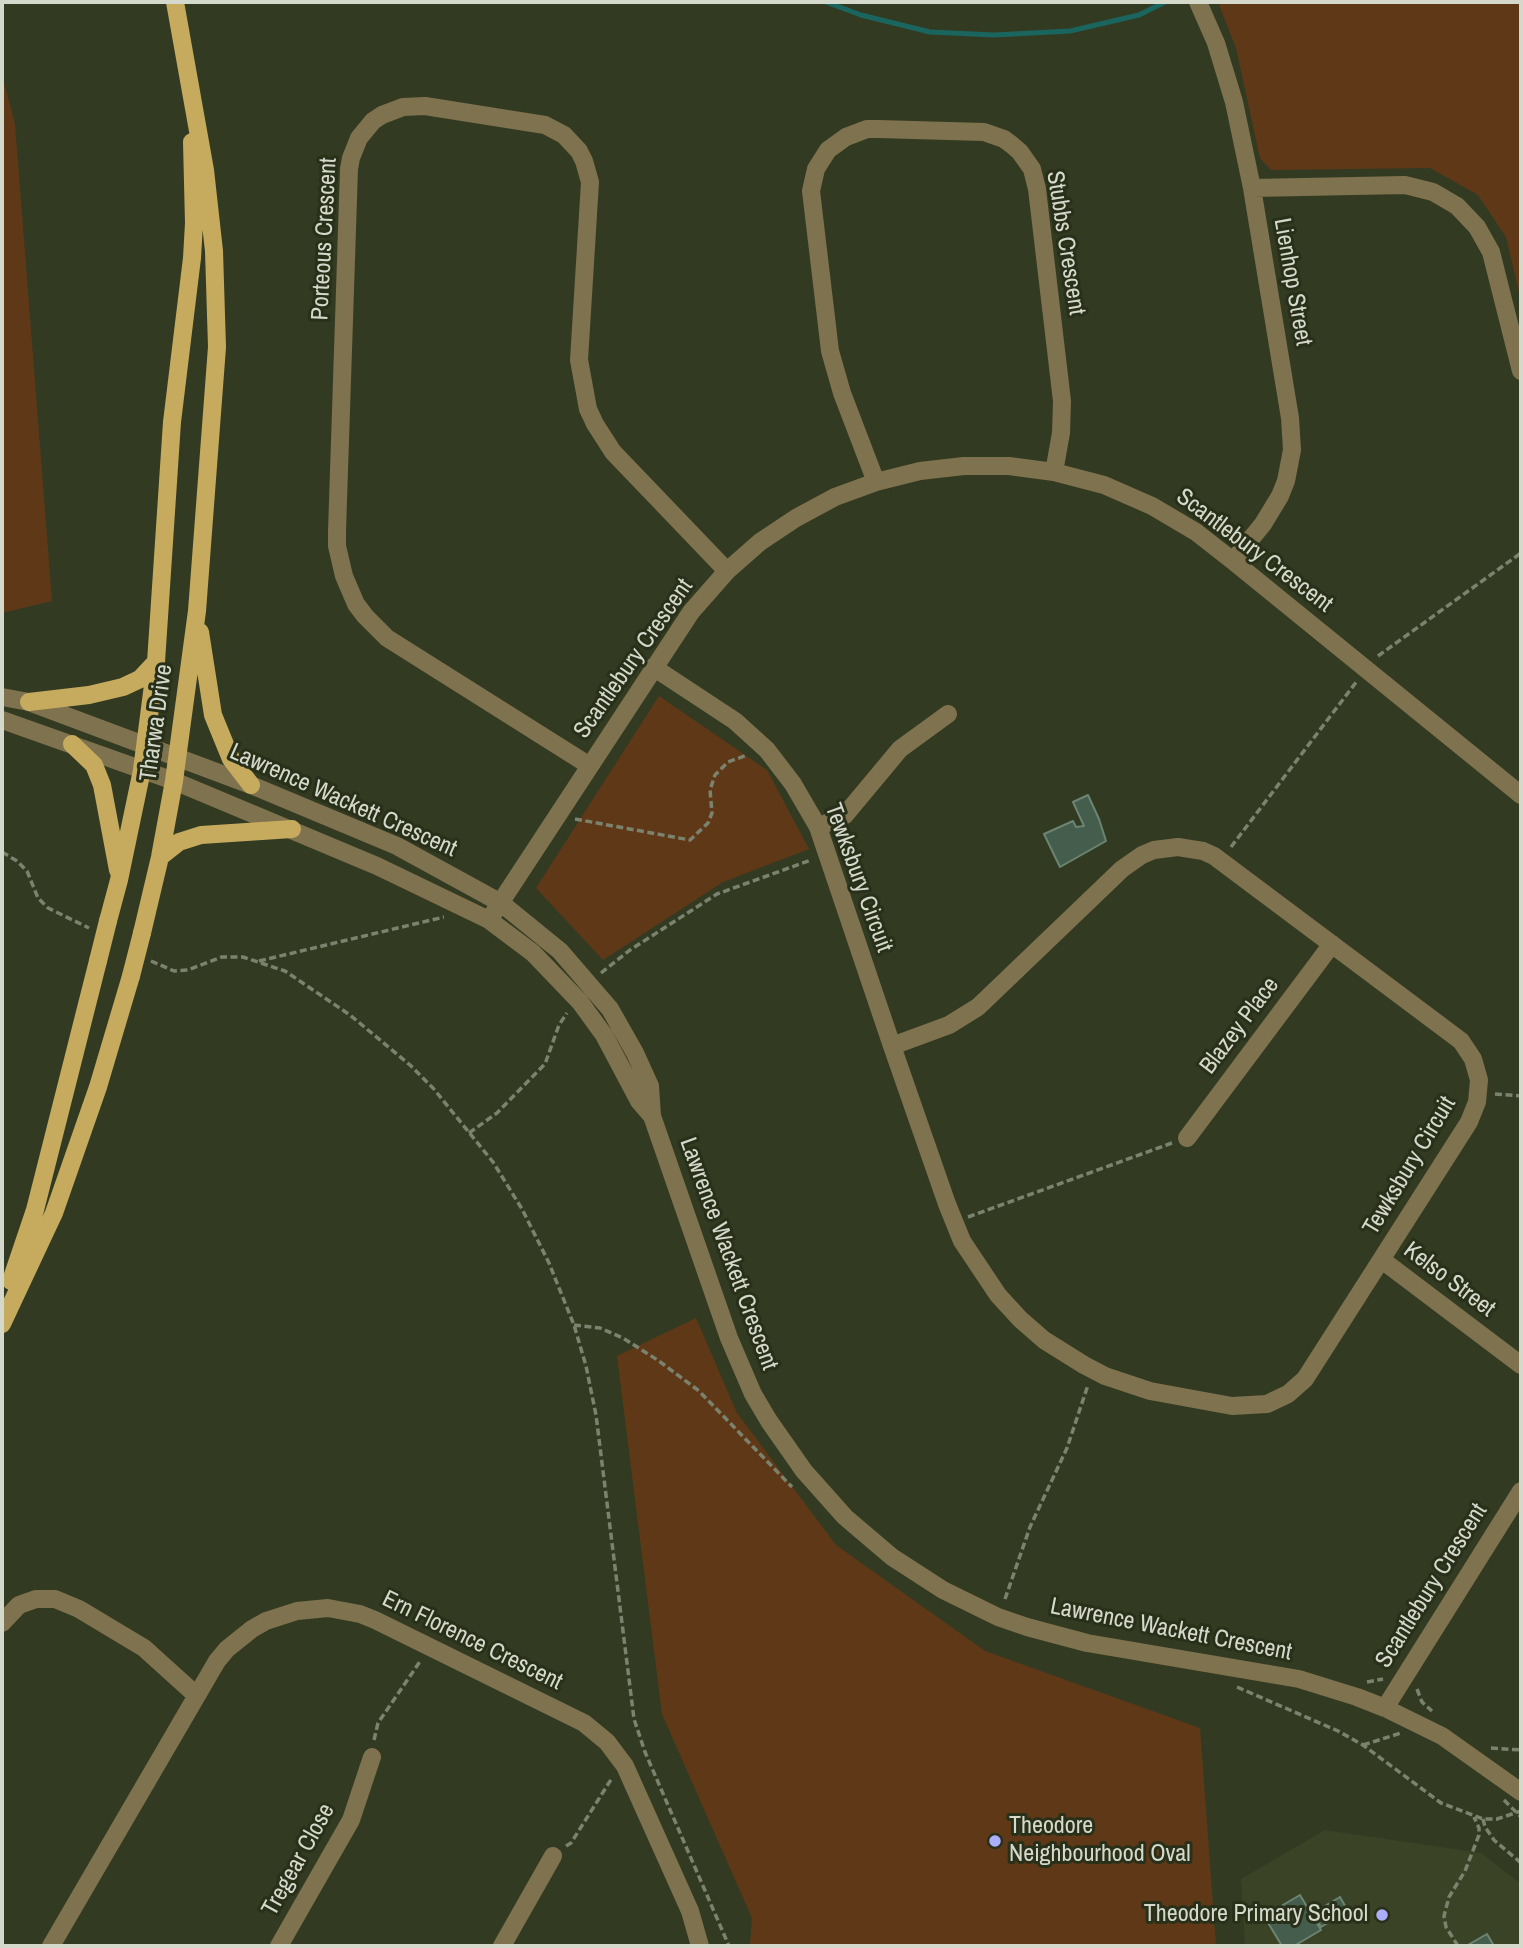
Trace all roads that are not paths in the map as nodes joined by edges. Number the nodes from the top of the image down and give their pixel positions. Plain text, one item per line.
1 (175, 2) edge
2 (1198, 2) edge
3 (193, 103) junction
4 (1252, 188) junction
5 (1521, 371) edge
6 (1054, 472) junction
7 (876, 482) junction
8 (1233, 561) junction
9 (727, 571) junction
10 (197, 611) junction
11 (156, 662) junction
12 (653, 667) junction
13 (2, 696) edge
14 (29, 702) junction
15 (948, 714) dead end
16 (2, 720) edge
17 (72, 744) junction
18 (146, 744) junction
19 (177, 757) junction
20 (590, 766) junction
21 (142, 770) junction
22 (174, 781) junction
23 (251, 785) junction
24 (1521, 794) edge
25 (818, 827) junction
26 (292, 829) junction
27 (160, 857) junction
28 (119, 880) junction
29 (501, 903) junction
30 (489, 920) junction
31 (1332, 944) junction
32 (892, 1046) junction
33 (652, 1116) junction
34 (1187, 1138) road end
35 (1381, 1260) junction
36 (2, 1311) edge
37 (2, 1324) edge
38 (1521, 1365) edge
39 (1521, 1491) edge
40 (2, 1623) edge
41 (196, 1695) junction
42 (1385, 1708) junction
43 (372, 1757) road end
44 (1514, 1793) edge
45 (553, 1856) road end
46 (51, 1946) edge
47 (279, 1946) edge
48 (502, 1946) edge
49 (700, 1946) edge

1 - 3 main road, Tharwa Drive
2 - 4 street, Lienhop Street
3 - 10 main road, Tharwa Drive
3 - 11 main road, Tharwa Drive
4 - 5 street
4 - 8 street, Lienhop Street
6 - 7 street, Scantlebury Crescent
6 - 7 street, Stubbs Crescent
6 - 8 street, Scantlebury Crescent
7 - 9 street, Scantlebury Crescent
8 - 24 street, Scantlebury Crescent
9 - 12 street, Scantlebury Crescent
9 - 20 street, Porteous Crescent
10 - 19 main road, Tharwa Drive
10 - 23 main road
11 - 14 main road
11 - 18 main road, Tharwa Drive
12 - 20 street, Scantlebury Crescent
12 - 25 street, Tewksbury Circuit
13 - 14 street, Lawrence Wackett Crescent
14 - 18 street, Lawrence Wackett Crescent
15 - 25 street
16 - 17 street, Lawrence Wackett Crescent
17 - 21 street, Lawrence Wackett Crescent
17 - 28 main road
18 - 19 street, Lawrence Wackett Crescent
18 - 21 main road, Tharwa Drive
19 - 22 main road, Tharwa Drive
19 - 23 street, Lawrence Wackett Crescent
20 - 29 street, Scantlebury Crescent
21 - 22 street, Lawrence Wackett Crescent
21 - 28 main road, Tharwa Drive
22 - 26 street, Lawrence Wackett Crescent
22 - 27 main road, Tharwa Drive
23 - 29 street, Lawrence Wackett Crescent
25 - 32 street, Tewksbury Circuit
26 - 27 main road
26 - 30 street, Lawrence Wackett Crescent
27 - 37 main road, Tharwa Drive, bridge
28 - 36 main road, Tharwa Drive, bridge
29 - 30 street, Scantlebury Crescent
29 - 33 street, Lawrence Wackett Crescent
30 - 33 street, Lawrence Wackett Crescent
31 - 32 street, Tewksbury Circuit
31 - 34 street, Blazey Place
31 - 35 street, Tewksbury Circuit
32 - 35 street, Tewksbury Circuit
33 - 42 street, Lawrence Wackett Crescent
35 - 38 street, Kelso Street
39 - 42 street, Scantlebury Crescent
40 - 41 street
41 - 46 street, Ern Florence Crescent
41 - 49 street, Ern Florence Crescent
42 - 44 street, Lawrence Wackett Crescent
43 - 47 street, Tregear Close
45 - 48 street

